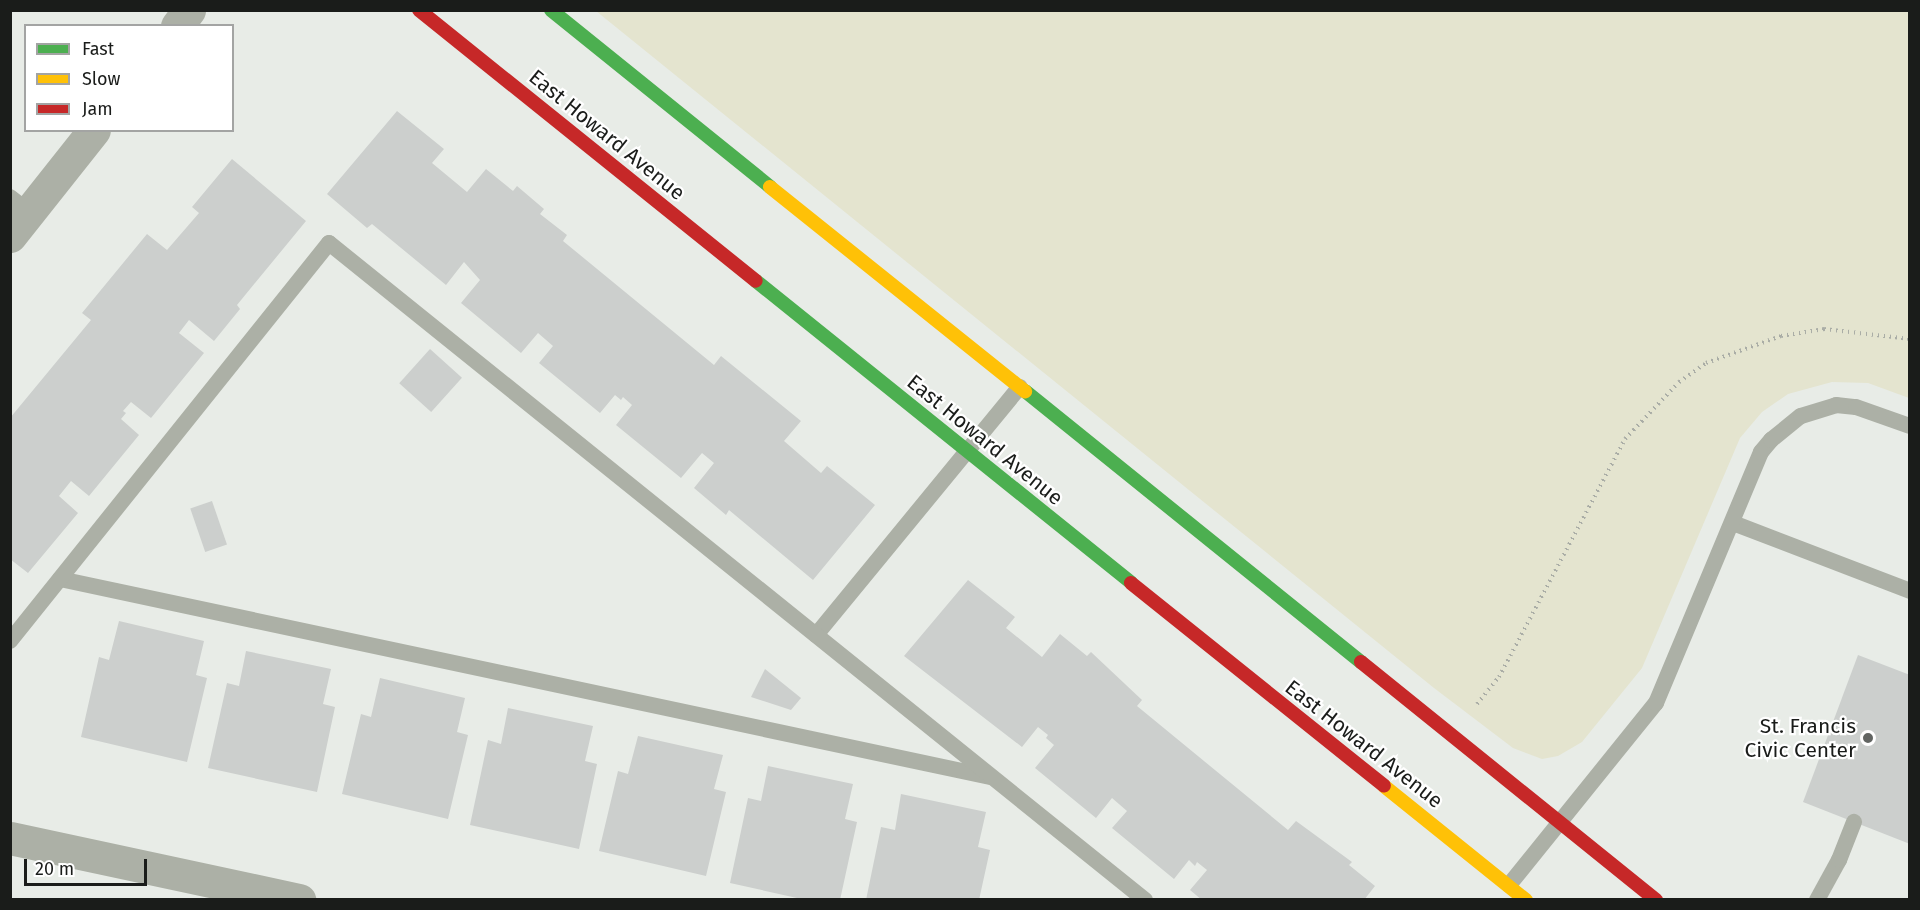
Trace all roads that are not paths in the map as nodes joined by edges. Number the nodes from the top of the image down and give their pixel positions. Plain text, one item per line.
1 (189, 10) edge
2 (419, 10) edge
3 (551, 10) edge
4 (178, 24) edge
5 (92, 132) edge
6 (17, 215) edge
7 (1020, 387) junction
8 (1910, 426) edge
9 (967, 452) junction
10 (1733, 523) junction
11 (60, 579) junction
12 (1910, 591) edge
13 (816, 635) junction
14 (10, 641) edge
15 (994, 778) junction
16 (1854, 822) dead end
17 (1559, 823) junction
18 (10, 838) edge
19 (1509, 885) junction
20 (299, 900) edge
21 (1145, 900) edge
22 (1526, 900) edge
23 (1656, 900) edge
24 (1817, 900) edge

1 - 4 street
2 - 9 main road, East Howard Avenue
3 - 7 main road
5 - 6 street
7 - 9 lane
7 - 17 main road
8 - 10 lane
9 - 13 lane
9 - 19 main road, East Howard Avenue
10 - 12 lane
10 - 17 lane
11 - 13 lane
11 - 14 lane
11 - 15 lane
13 - 15 lane
15 - 21 lane
16 - 24 lane
17 - 19 lane
17 - 23 main road
18 - 20 street
19 - 22 main road, East Howard Avenue

